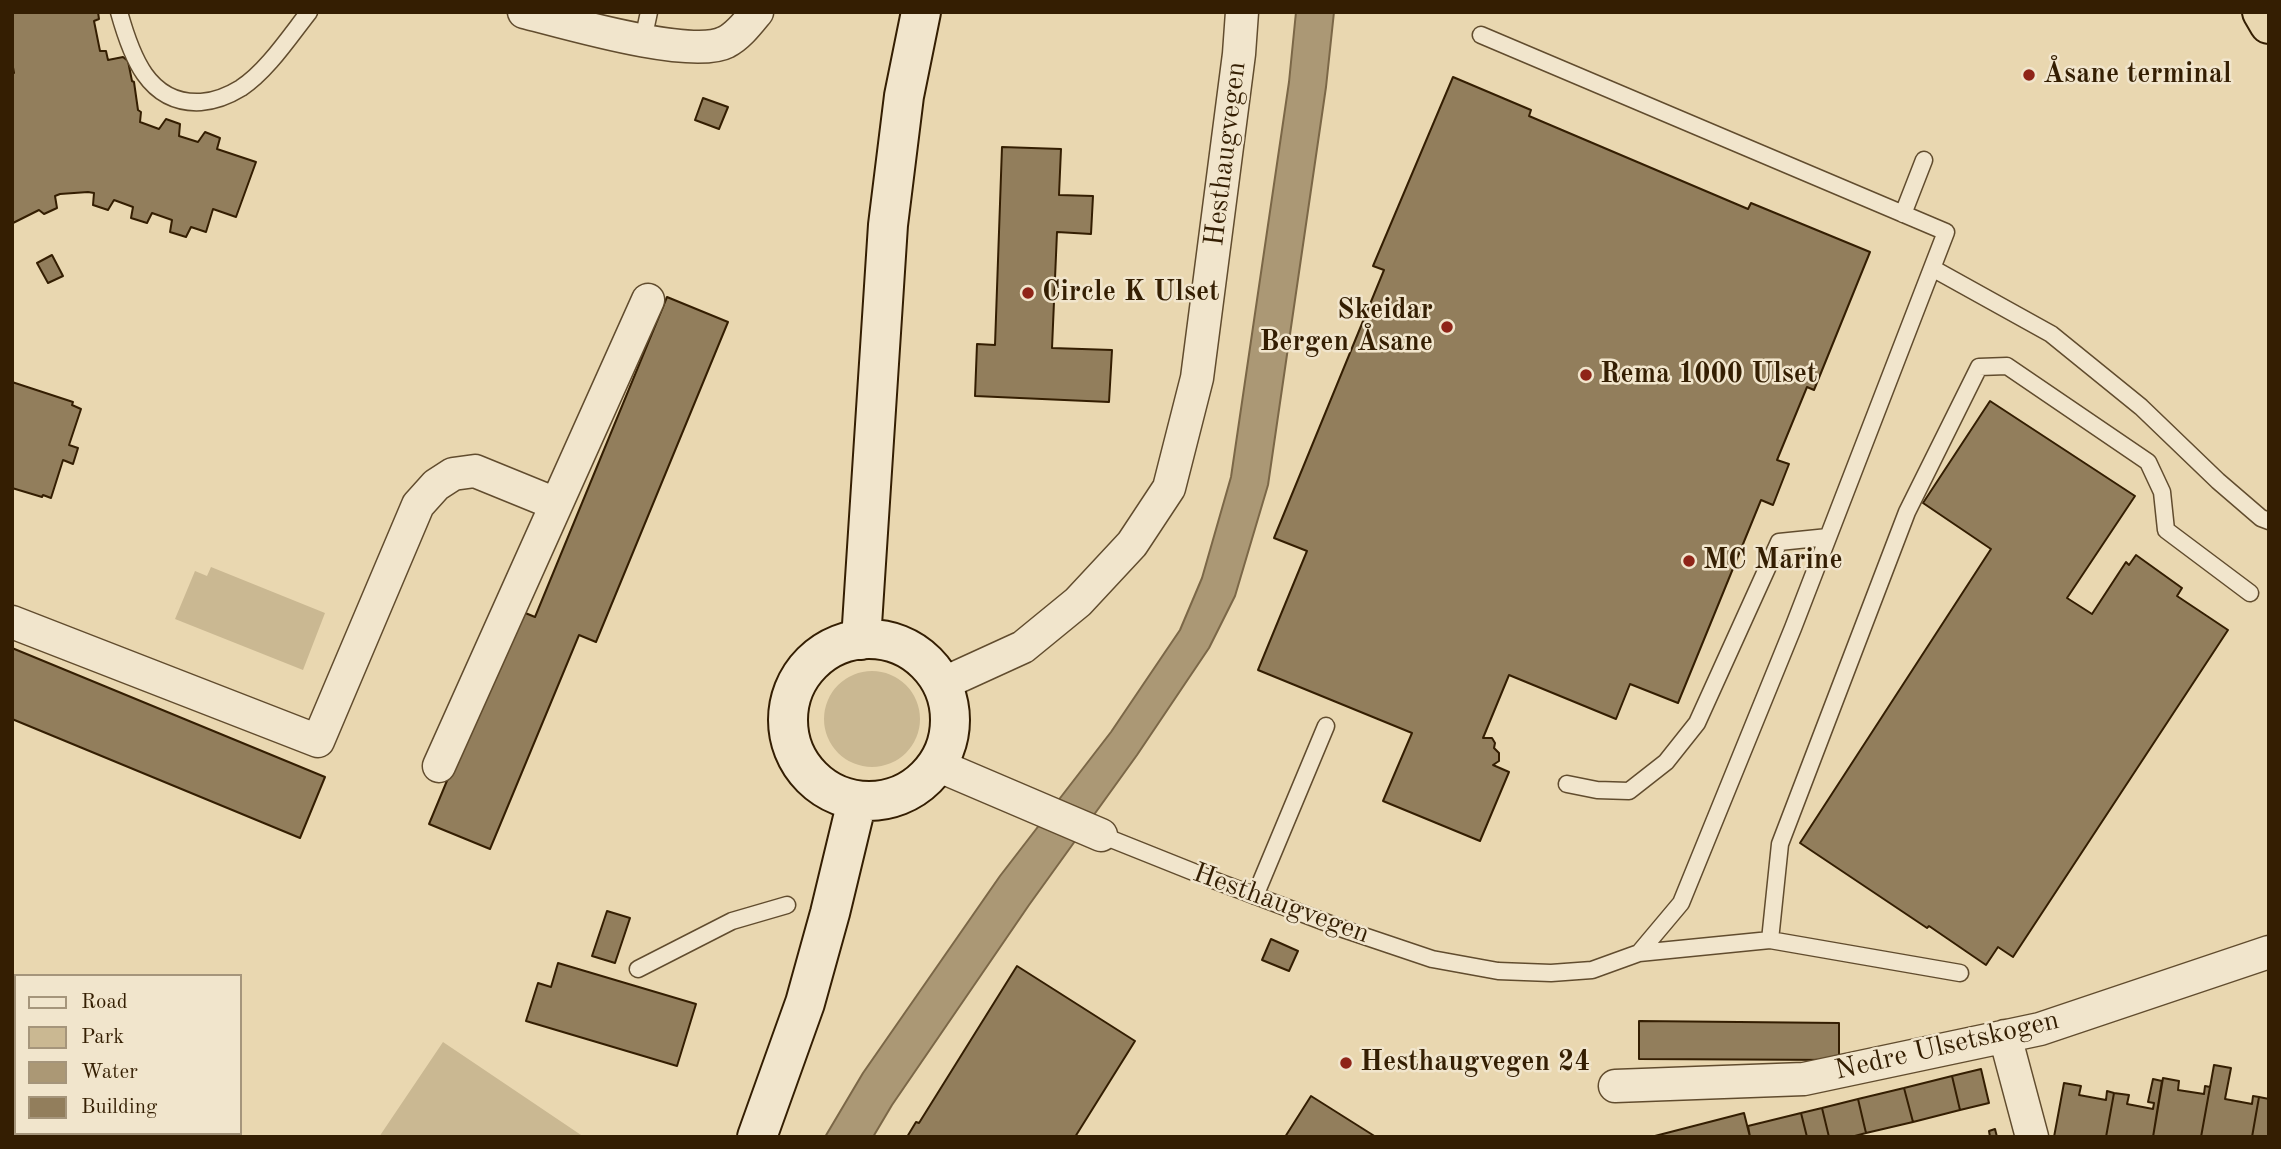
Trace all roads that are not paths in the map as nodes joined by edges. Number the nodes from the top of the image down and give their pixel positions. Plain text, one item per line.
1 (119, 12) edge
2 (309, 12) edge
3 (524, 12) edge
4 (757, 12) edge
5 (921, 12) edge
6 (1242, 12) edge
7 (2262, 12) edge
8 (2269, 24) edge
9 (646, 26) edge
10 (1481, 35) dead end
11 (1924, 160) dead end
12 (1903, 214) junction
13 (1932, 268) junction
14 (648, 300) dead end
15 (556, 504) junction
16 (2269, 521) edge
17 (1828, 537) junction
18 (2250, 593) dead end
19 (12, 622) edge
20 (861, 640) junction
21 (942, 684) junction
22 (1326, 726) dead end
23 (937, 765) junction
24 (439, 766) dead end
25 (1567, 784) dead end
26 (857, 801) junction
27 (1101, 835) joint
28 (1255, 896) junction
29 (787, 905) dead end
30 (1770, 940) junction
31 (2269, 951) edge
32 (1639, 953) junction
33 (638, 968) dead end
34 (1960, 972) dead end
35 (2004, 1036) junction
36 (1615, 1086) dead end
37 (757, 1137) edge
38 (2032, 1137) edge

1 - 2 lane
3 - 9 street
4 - 9 street
5 - 20 main road
6 - 21 street, Hesthaugvegen
7 - 8 highway
10 - 12 lane
11 - 12 lane
12 - 13 lane
13 - 16 lane
13 - 17 lane
14 - 15 street
15 - 19 street
15 - 24 street
17 - 25 lane
17 - 32 lane
18 - 30 lane
20 - 21 main road
20 - 26 main road
21 - 23 main road
22 - 28 lane
23 - 26 main road
23 - 27 street, Hesthaugvegen
26 - 37 main road
27 - 28 lane, Hesthaugvegen
28 - 32 lane, Hesthaugvegen
29 - 33 lane
30 - 32 lane, Hesthaugvegen
30 - 34 lane, Hesthaugvegen
31 - 35 street, Nedre Ulsetskogen
35 - 36 street, Nedre Ulsetskogen
35 - 38 street

